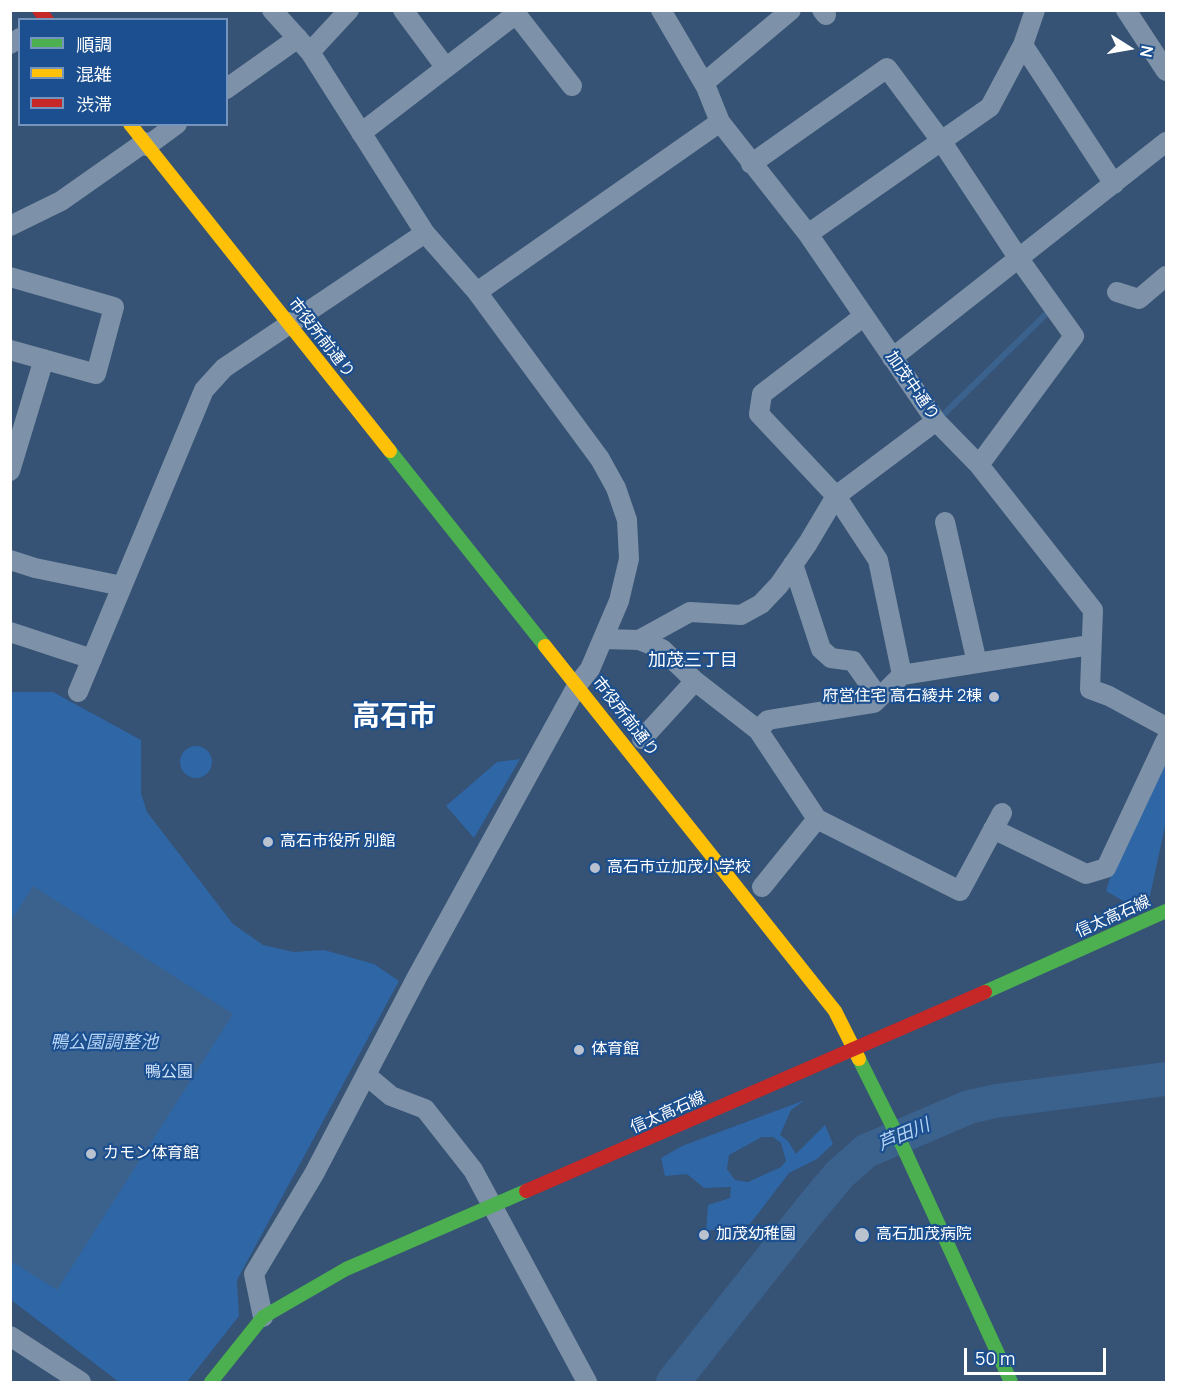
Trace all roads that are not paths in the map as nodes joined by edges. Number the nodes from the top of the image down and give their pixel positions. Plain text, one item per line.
1 (272, 10) edge
2 (349, 10) edge
3 (403, 10) edge
4 (661, 10) edge
5 (791, 10) edge
6 (1035, 10) edge
7 (1126, 10) edge
8 (515, 12) edge
9 (304, 45) junction
10 (1023, 45) junction
11 (446, 68) junction
12 (1167, 71) edge
13 (704, 82) junction
14 (572, 86) dead end
15 (228, 88) edge
16 (720, 122) junction
17 (132, 126) edge
18 (174, 126) edge
19 (361, 133) junction
20 (942, 142) junction
21 (1167, 142) edge
22 (146, 144) junction
23 (751, 164) junction
24 (1114, 184) junction
25 (10, 226) edge
26 (425, 233) junction
27 (808, 234) junction
28 (1019, 259) junction
29 (1167, 276) edge
30 (10, 277) edge
31 (477, 292) junction
32 (1117, 292) dead end
33 (864, 316) junction
34 (291, 326) junction
35 (10, 350) edge
36 (892, 358) junction
37 (44, 359) junction
38 (936, 421) junction
39 (11, 465) edge
40 (979, 465) junction
41 (836, 496) junction
42 (945, 522) dead end
43 (10, 560) edge
44 (793, 564) junction
45 (122, 586) junction
46 (10, 632) edge
47 (604, 639) junction
48 (639, 640) junction
49 (1090, 645) junction
50 (92, 660) junction
51 (977, 663) junction
52 (902, 675) junction
53 (695, 681) junction
54 (578, 684) junction
55 (78, 692) dead end
56 (879, 698) junction
57 (1167, 727) edge
58 (758, 730) junction
59 (642, 739) dead end
60 (1167, 740) edge
61 (817, 819) junction
62 (762, 887) dead end
63 (1167, 911) edge
64 (856, 1049) junction
65 (366, 1075) junction
66 (492, 1208) junction
67 (263, 1317) junction
68 (10, 1336) edge
69 (81, 1383) edge
70 (210, 1383) edge
71 (587, 1383) edge
72 (1011, 1383) edge

1 - 9 street
2 - 9 street
3 - 11 street
4 - 13 street, 加茂中通り
5 - 13 street
6 - 10 street
7 - 12 street
8 - 11 street
8 - 14 street
9 - 15 street
9 - 19 street
10 - 20 street
10 - 24 street
11 - 19 street
13 - 16 street, 加茂中通り
16 - 23 street, 加茂中通り
16 - 31 street
17 - 22 street, 市役所前通り
18 - 22 street
19 - 26 street
20 - 23 street
20 - 27 street
20 - 28 street
21 - 24 street
22 - 25 street
22 - 34 street, 市役所前通り
23 - 27 street, 加茂中通り
24 - 28 street
26 - 31 street
26 - 34 street
27 - 33 street, 加茂中通り
28 - 36 street
28 - 40 street
29 - 32 street
30 - 37 street
31 - 47 street
33 - 36 street, 加茂中通り
33 - 41 street
34 - 45 street
34 - 54 street, 市役所前通り
35 - 37 street
36 - 38 street, 加茂中通り
37 - 39 street
38 - 40 street, 加茂中通り
38 - 41 street
40 - 49 street, 加茂中通り
41 - 44 street
41 - 52 street
42 - 51 street
43 - 45 street
44 - 48 street
44 - 56 street
45 - 50 street
46 - 50 street
47 - 48 street
47 - 54 street
48 - 53 street
49 - 51 street
49 - 57 street, 加茂中通り
50 - 55 street
51 - 52 street
52 - 56 street
53 - 58 street
53 - 59 street
54 - 64 street, 市役所前通り
54 - 65 street
56 - 58 street
58 - 61 street
60 - 61 street
61 - 62 street
63 - 64 street, 信太高石線
64 - 66 street, 信太高石線
64 - 72 street, 市役所前通り
65 - 66 street
65 - 67 street
66 - 67 street, 信太高石線
66 - 71 street
67 - 70 street, 信太高石線
68 - 69 street

